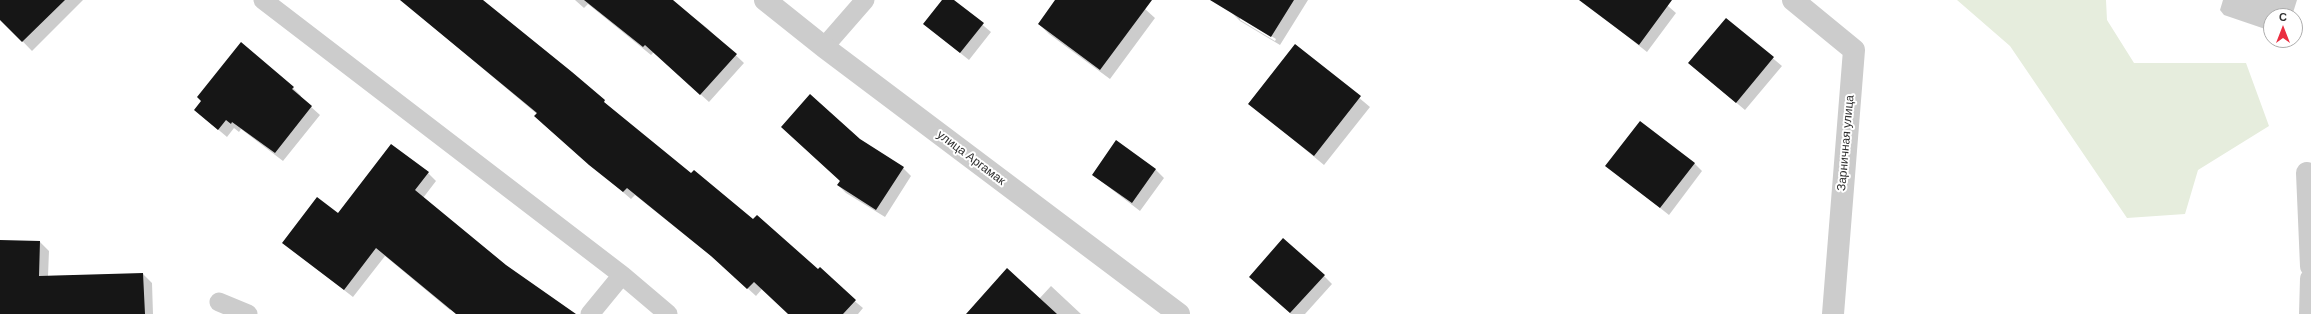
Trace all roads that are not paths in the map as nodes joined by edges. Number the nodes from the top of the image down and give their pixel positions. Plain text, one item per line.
1 (263, 0) edge
2 (765, 0) edge
3 (865, 0) edge
4 (1793, 0) edge
5 (824, 47) junction
6 (2307, 173) dead end
7 (2311, 266) edge
8 (622, 275) junction
9 (2311, 279) edge
10 (219, 302) dead end
11 (248, 314) edge
12 (590, 314) edge
13 (668, 314) edge
14 (1179, 314) edge
15 (1833, 314) edge
16 (2310, 314) edge

1 - 8 lane
2 - 5 street, улица Аргамак
3 - 5 lane
4 - 15 street, Зарничная улица
5 - 14 street, улица Аргамак
6 - 7 street
8 - 12 lane
8 - 13 lane
9 - 16 street
10 - 11 lane

